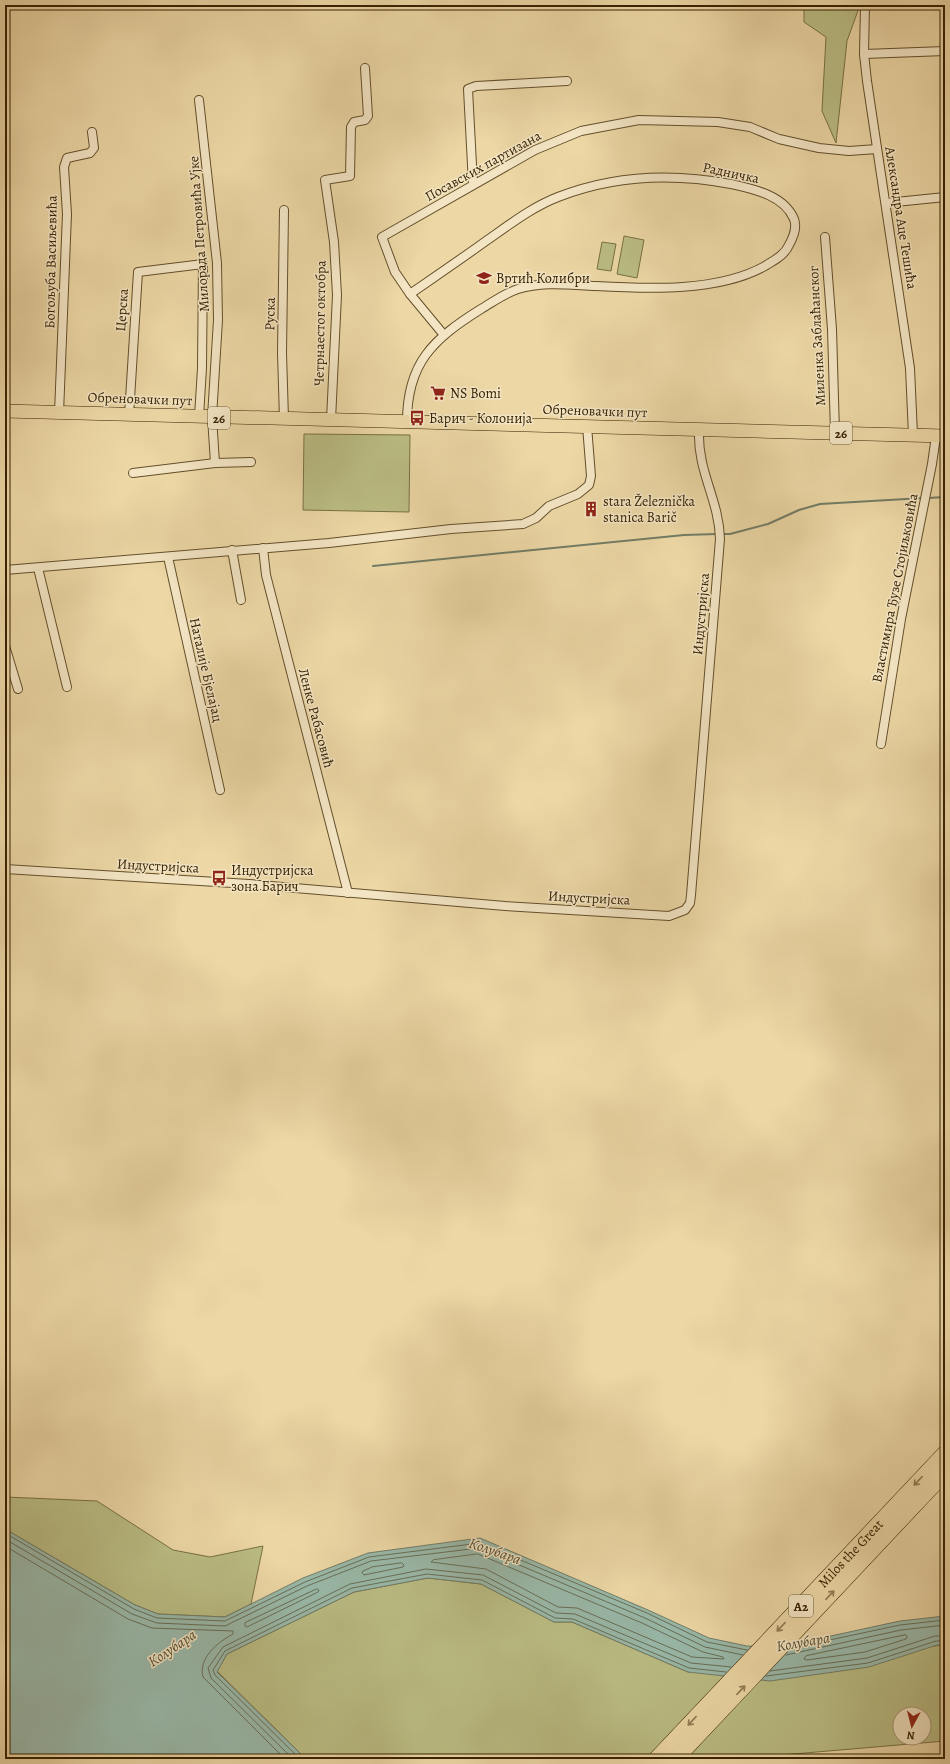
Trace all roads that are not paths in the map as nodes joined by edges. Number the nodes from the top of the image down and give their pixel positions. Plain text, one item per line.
1 (865, 5) edge
2 (945, 51) edge
3 (864, 54) junction
4 (365, 68) dead end
5 (566, 81) dead end
6 (199, 100) dead end
7 (92, 132) dead end
8 (877, 149) junction
9 (473, 184) junction
10 (945, 197) edge
11 (886, 203) junction
12 (284, 210) dead end
13 (825, 237) dead end
14 (410, 294) junction
15 (444, 335) junction
16 (5, 412) edge
17 (59, 413) junction
18 (129, 415) junction
19 (205, 417) junction
20 (284, 419) junction
21 (331, 420) junction
22 (407, 422) junction
23 (587, 426) junction
24 (699, 430) junction
25 (835, 433) junction
26 (913, 435) junction
27 (940, 436) edge
28 (251, 462) dead end
29 (215, 463) junction
30 (133, 473) dead end
31 (263, 548) junction
32 (232, 550) junction
33 (168, 557) junction
34 (38, 568) junction
35 (5, 570) edge
36 (241, 600) dead end
37 (5, 646) edge
38 (68, 687) dead end
39 (18, 689) dead end
40 (881, 744) dead end
41 (220, 790) dead end
42 (5, 870) edge
43 (348, 893) junction
44 (945, 1453) edge
45 (945, 1473) edge
46 (656, 1759) edge
47 (676, 1759) edge

1 - 3 street, Александра Аце Тешића
2 - 3 street
3 - 8 street, Александра Аце Тешића
4 - 21 street, Четрнаестог октобра
5 - 9 street
6 - 19 street, Милорада Петровића Ујке
7 - 17 street, Богољуба Васиљевића
8 - 9 street, Посавских партизана
8 - 11 street, Александра Аце Тешића
9 - 14 street, Посавских партизана
10 - 11 street
11 - 26 street, Александра Аце Тешића
12 - 20 street, Руска
13 - 25 street, Миленка Заблаћанског
14 - 15 street
14 - 15 street, Радничка
15 - 22 street, Радничка
16 - 17 main road, Обреновачки пут / 26
17 - 18 main road, Обреновачки пут / 26
18 - 19 main road, Обреновачки пут / 26
18 - 19 street, Церска
19 - 20 main road, Обреновачки пут / 26
19 - 29 street, Милорада Петровића Ујке
20 - 21 main road, Обреновачки пут / 26
21 - 22 main road, Обреновачки пут / 26
22 - 23 main road, Обреновачки пут / 26
23 - 24 main road, Обреновачки пут / 26
23 - 31 street
24 - 25 main road, Обреновачки пут / 26
24 - 43 street, Индустријска
25 - 26 main road, Обреновачки пут / 26
26 - 27 main road, Обреновачки пут / 26
27 - 40 street, Властимира Ђузе Стојиљковића
28 - 29 street
29 - 30 street
31 - 32 street
31 - 43 street, Ленке Рабасовић
32 - 33 street
32 - 36 street
33 - 34 street
33 - 41 street, Наталије Бјелајац
34 - 35 street
34 - 38 street
37 - 39 street
42 - 43 street, Индустријска
44 -> 46 highway, Milos the Great / A2
47 -> 45 highway, Milos the Great / A2

